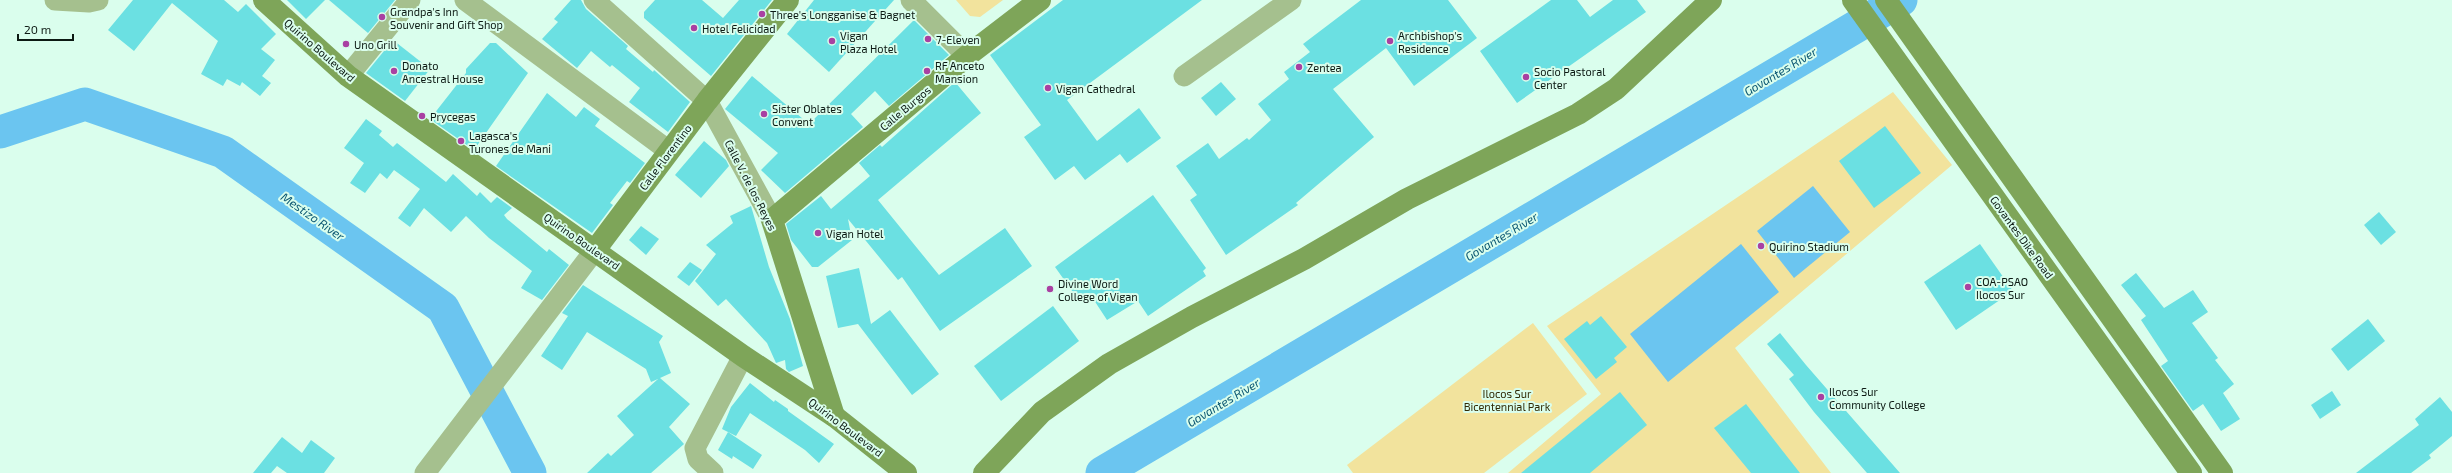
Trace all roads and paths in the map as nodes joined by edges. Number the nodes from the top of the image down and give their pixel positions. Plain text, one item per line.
1 (55, 0) edge
2 (98, 0) edge
3 (264, 0) edge
4 (410, 0) edge
5 (465, 0) edge
6 (594, 0) edge
7 (788, 0) edge
8 (911, 0) edge
9 (1040, 0) edge
10 (1291, 0) edge
11 (1711, 0) edge
12 (1853, 0) edge
13 (1886, 0) edge
14 (967, 56) junction
15 (1926, 57) junction
16 (348, 76) junction
17 (1184, 76) dead end
18 (1910, 81) junction
19 (707, 101) junction
20 (669, 151) junction
21 (772, 220) junction
22 (595, 250) junction
23 (2094, 292) junction
24 (2072, 307) junction
25 (743, 356) junction
26 (834, 416) junction
27 (2218, 472) edge
28 (424, 473) edge
29 (713, 473) edge
30 (906, 473) edge
31 (984, 473) edge
32 (2192, 473) edge

1 - 2 street
3 - 16 main road, Quirino Boulevard
4 - 16 street
5 - 20 street
6 - 19 street, Calle V. de los Reyes
7 - 19 main road, Calle Florentino
8 - 14 street
9 - 14 main road, Calle Burgos
10 - 17 street
11 - 31 main road
12 - 18 main road, Govantes Dike Road
13 - 15 main road
14 - 21 main road, Calle Burgos
15 - 18 main road
15 - 23 main road
16 - 22 main road, Quirino Boulevard
18 - 24 main road, Govantes Dike Road
19 - 20 main road, Calle Florentino
19 - 21 street, Calle V. de los Reyes
20 - 22 main road, Calle Florentino
21 - 26 main road, Calle V. de los Reyes
22 - 25 main road, Quirino Boulevard
22 - 28 street, Calle Florentino
23 - 24 main road
23 - 27 main road
24 - 32 main road, Govantes Dike Road
25 - 26 main road, Quirino Boulevard
25 - 29 street
26 - 30 main road, Quirino Boulevard

